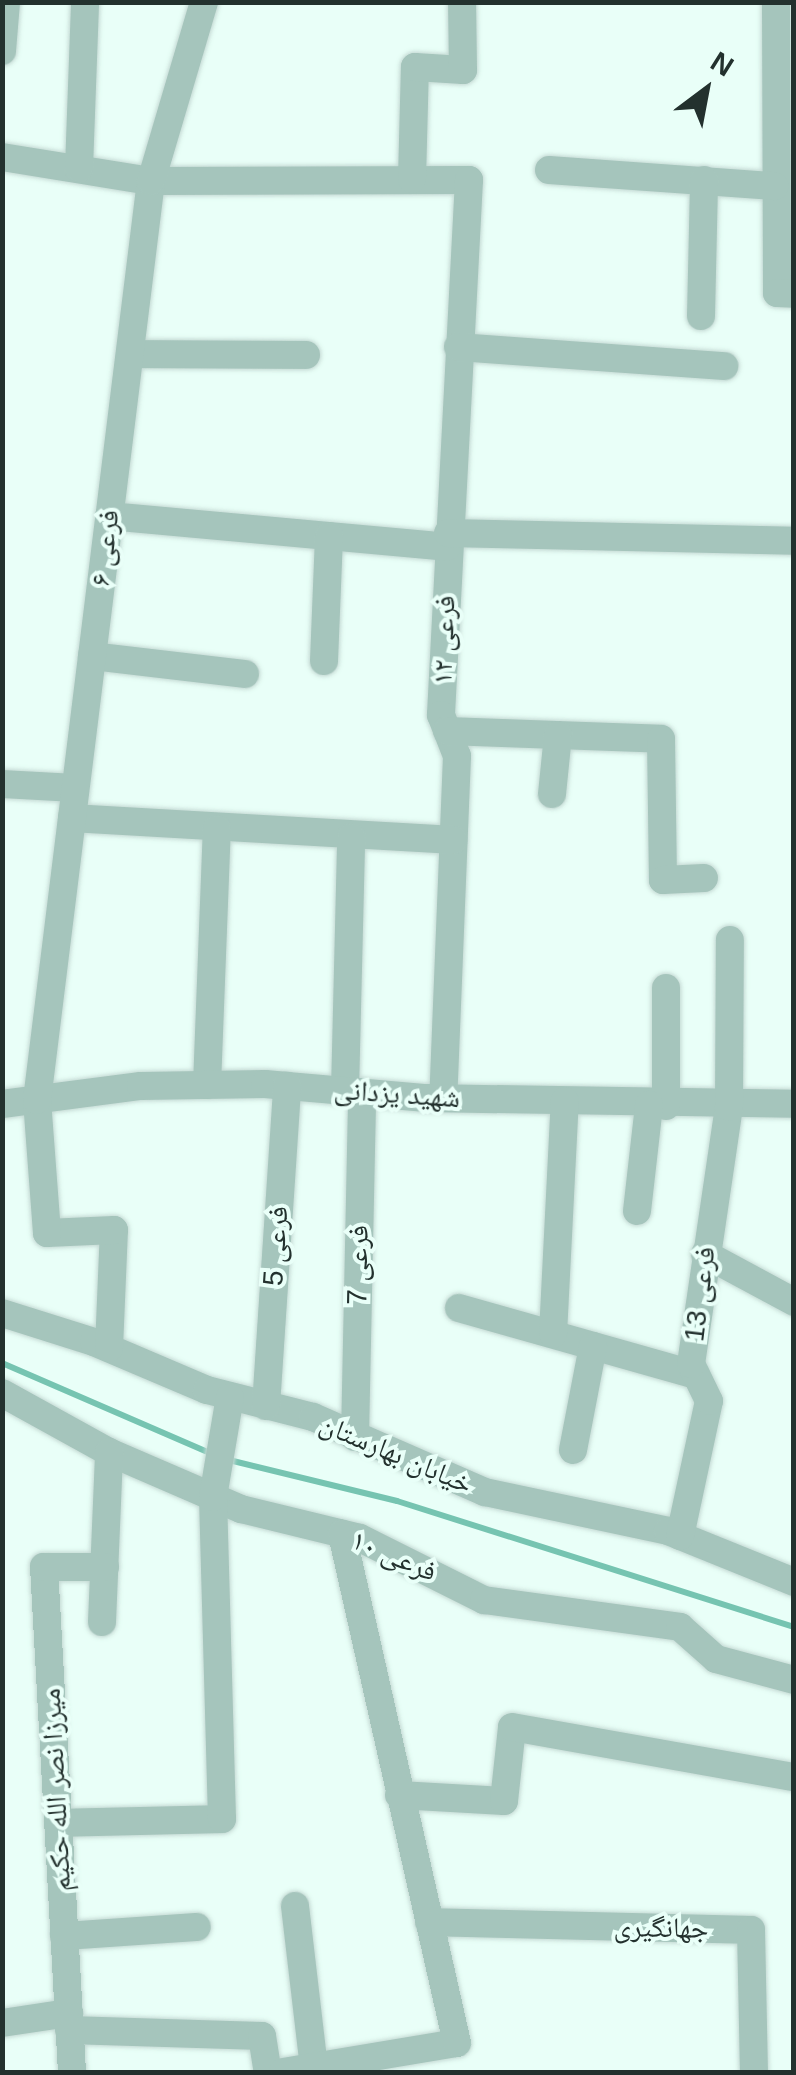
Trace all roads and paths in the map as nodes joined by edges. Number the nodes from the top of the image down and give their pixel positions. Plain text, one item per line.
1 (6, 2) edge
2 (85, 2) edge
3 (204, 2) edge
4 (462, 2) edge
5 (776, 2) edge
6 (2, 51) edge
7 (2, 157) edge
8 (79, 168) junction
9 (548, 170) dead end
10 (412, 179) junction
11 (704, 180) junction
12 (151, 181) junction
13 (774, 186) junction
14 (794, 294) edge
15 (701, 316) dead end
16 (458, 347) junction
17 (130, 354) junction
18 (306, 355) dead end
19 (724, 366) dead end
20 (109, 516) junction
21 (330, 536) junction
22 (448, 540) junction
23 (794, 541) edge
24 (92, 656) junction
25 (324, 661) dead end
26 (244, 674) dead end
27 (447, 731) junction
28 (558, 735) junction
29 (2, 784) edge
30 (75, 788) junction
31 (552, 794) dead end
32 (72, 818) junction
33 (218, 829) junction
34 (351, 837) junction
35 (453, 840) junction
36 (704, 878) dead end
37 (730, 940) dead end
38 (666, 988) dead end
39 (207, 1085) junction
40 (287, 1086) junction
41 (353, 1092) junction
42 (443, 1098) junction
43 (36, 1100) junction
44 (565, 1101) junction
45 (2, 1104) edge
46 (794, 1104) edge
47 (658, 1106) junction
48 (728, 1106) junction
49 (638, 1211) dead end
50 (705, 1254) junction
51 (794, 1302) edge
52 (459, 1308) dead end
53 (2, 1314) edge
54 (553, 1334) junction
55 (593, 1346) junction
56 (109, 1348) junction
57 (696, 1374) junction
58 (2, 1393) edge
59 (266, 1406) junction
60 (228, 1408) junction
61 (355, 1437) junction
62 (574, 1450) dead end
63 (109, 1452) junction
64 (214, 1492) junction
65 (342, 1534) junction
66 (680, 1536) junction
67 (104, 1567) junction
68 (794, 1582) edge
69 (102, 1622) dead end
70 (794, 1680) edge
71 (794, 1777) edge
72 (399, 1795) junction
73 (58, 1823) junction
74 (295, 1906) dead end
75 (429, 1922) junction
76 (197, 1927) dead end
77 (64, 1936) junction
78 (69, 2022) junction
79 (2, 2023) edge
80 (314, 2067) junction
81 (72, 2072) edge
82 (268, 2072) edge
83 (283, 2072) edge
84 (754, 2072) edge

1 - 6 street
2 - 8 street
3 - 12 street, فرعی ۶
4 - 10 street
5 - 13 street
7 - 8 street
8 - 12 street
9 - 11 street
10 - 12 street
10 - 16 street, فرعی ۱۲
11 - 13 street
11 - 15 street
12 - 17 street, فرعی ۶
13 - 14 street
16 - 19 street
16 - 22 street, فرعی ۱۲
17 - 18 street
17 - 20 street, فرعی ۶
20 - 21 street
20 - 24 street, فرعی ۶
21 - 22 street
21 - 25 street
22 - 23 street
22 - 27 street, فرعی ۱۲
24 - 26 street
24 - 30 street, فرعی ۶
27 - 28 street
27 - 35 street, فرعی ۱۲
28 - 31 street
28 - 36 street
29 - 30 street
30 - 32 street, فرعی ۶
32 - 33 street
32 - 43 street, فرعی ۶
33 - 34 street
33 - 39 street
34 - 35 street
34 - 41 street
35 - 42 street, فرعی ۱۲
37 - 48 street, فرعی 13
38 - 47 street
39 - 40 street, شهید یزدانی
39 - 43 street, شهید یزدانی
40 - 41 street, شهید یزدانی
40 - 59 street, فرعی 5
41 - 42 street, شهید یزدانی
41 - 61 street, فرعی 7
42 - 44 street, شهید یزدانی
43 - 45 street, شهید یزدانی
43 - 56 street, فرعی ۶
44 - 47 street, شهید یزدانی
44 - 54 street
46 - 48 street, شهید یزدانی
47 - 48 street, شهید یزدانی
47 - 49 street
48 - 50 street, فرعی 13
50 - 51 street
50 - 57 street, فرعی 13
52 - 54 street
53 - 56 street, خیابان بهارستان
54 - 55 street
55 - 57 street
55 - 62 street
56 - 60 street, خیابان بهارستان
57 - 66 street, فرعی 13
58 - 63 street, فرعی ۱۰
59 - 60 street, خیابان بهارستان
59 - 61 street, خیابان بهارستان
60 - 64 street
61 - 66 street, خیابان بهارستان
63 - 64 street, فرعی ۱۰
63 - 67 street
64 - 65 street, فرعی ۱۰
64 - 73 street
65 - 70 street, فرعی ۱۰
65 - 72 street
66 - 68 street, خیابان بهارستان
67 - 69 street
67 - 73 street, میرزا نصر الله حکیم
71 - 72 street
72 - 75 street
73 - 77 street, میرزا نصر الله حکیم
74 - 80 street
75 - 80 street
75 - 84 street, جهانگیری
76 - 77 street
77 - 78 street, میرزا نصر الله حکیم
78 - 79 street
78 - 81 street, میرزا نصر الله حکیم
78 - 82 street
80 - 83 street

